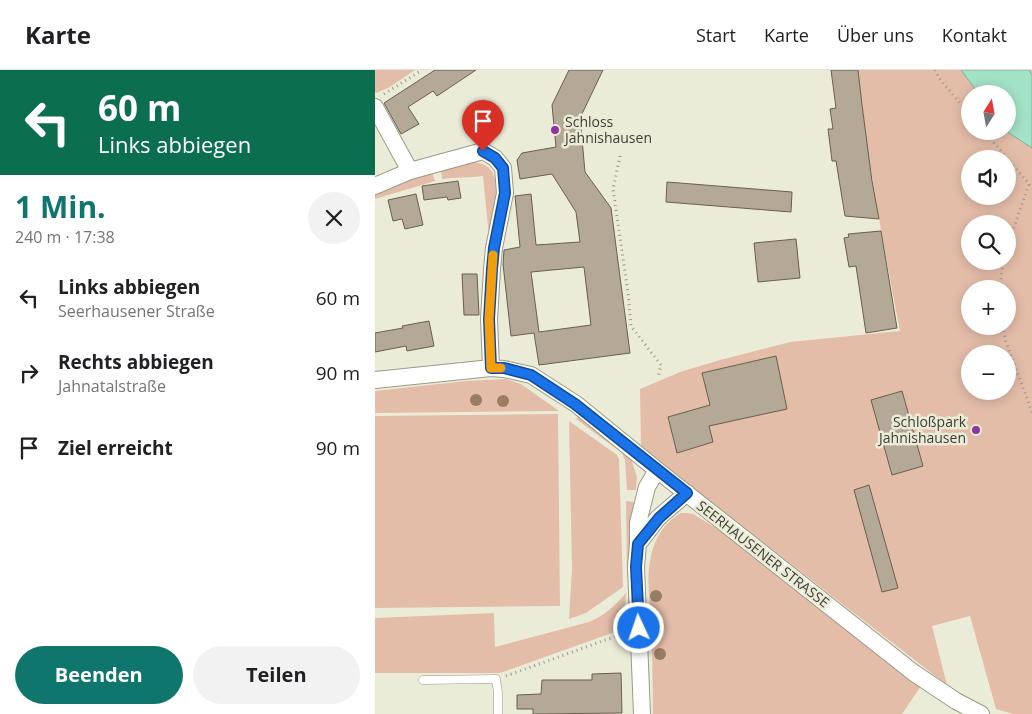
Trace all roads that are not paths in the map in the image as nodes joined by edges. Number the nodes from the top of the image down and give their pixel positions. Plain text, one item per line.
1 (379, 101) edge
2 (410, 171) junction
3 (375, 186) edge
4 (491, 368) junction
5 (375, 380) edge
6 (657, 470) junction
7 (687, 493) junction
8 (638, 544) junction
9 (423, 680) dead end
10 (498, 714) edge
11 (642, 714) edge
12 (981, 714) edge

1 - 2 street
2 - 3 street
2 - 4 street
4 - 5 street, SEERHAUSENER STRASSE
4 - 6 street, SEERHAUSENER STRASSE
6 - 7 street, SEERHAUSENER STRASSE
6 - 8 street
7 - 8 street
7 - 12 street, SEERHAUSENER STRASSE
8 - 11 street
9 - 10 lane

